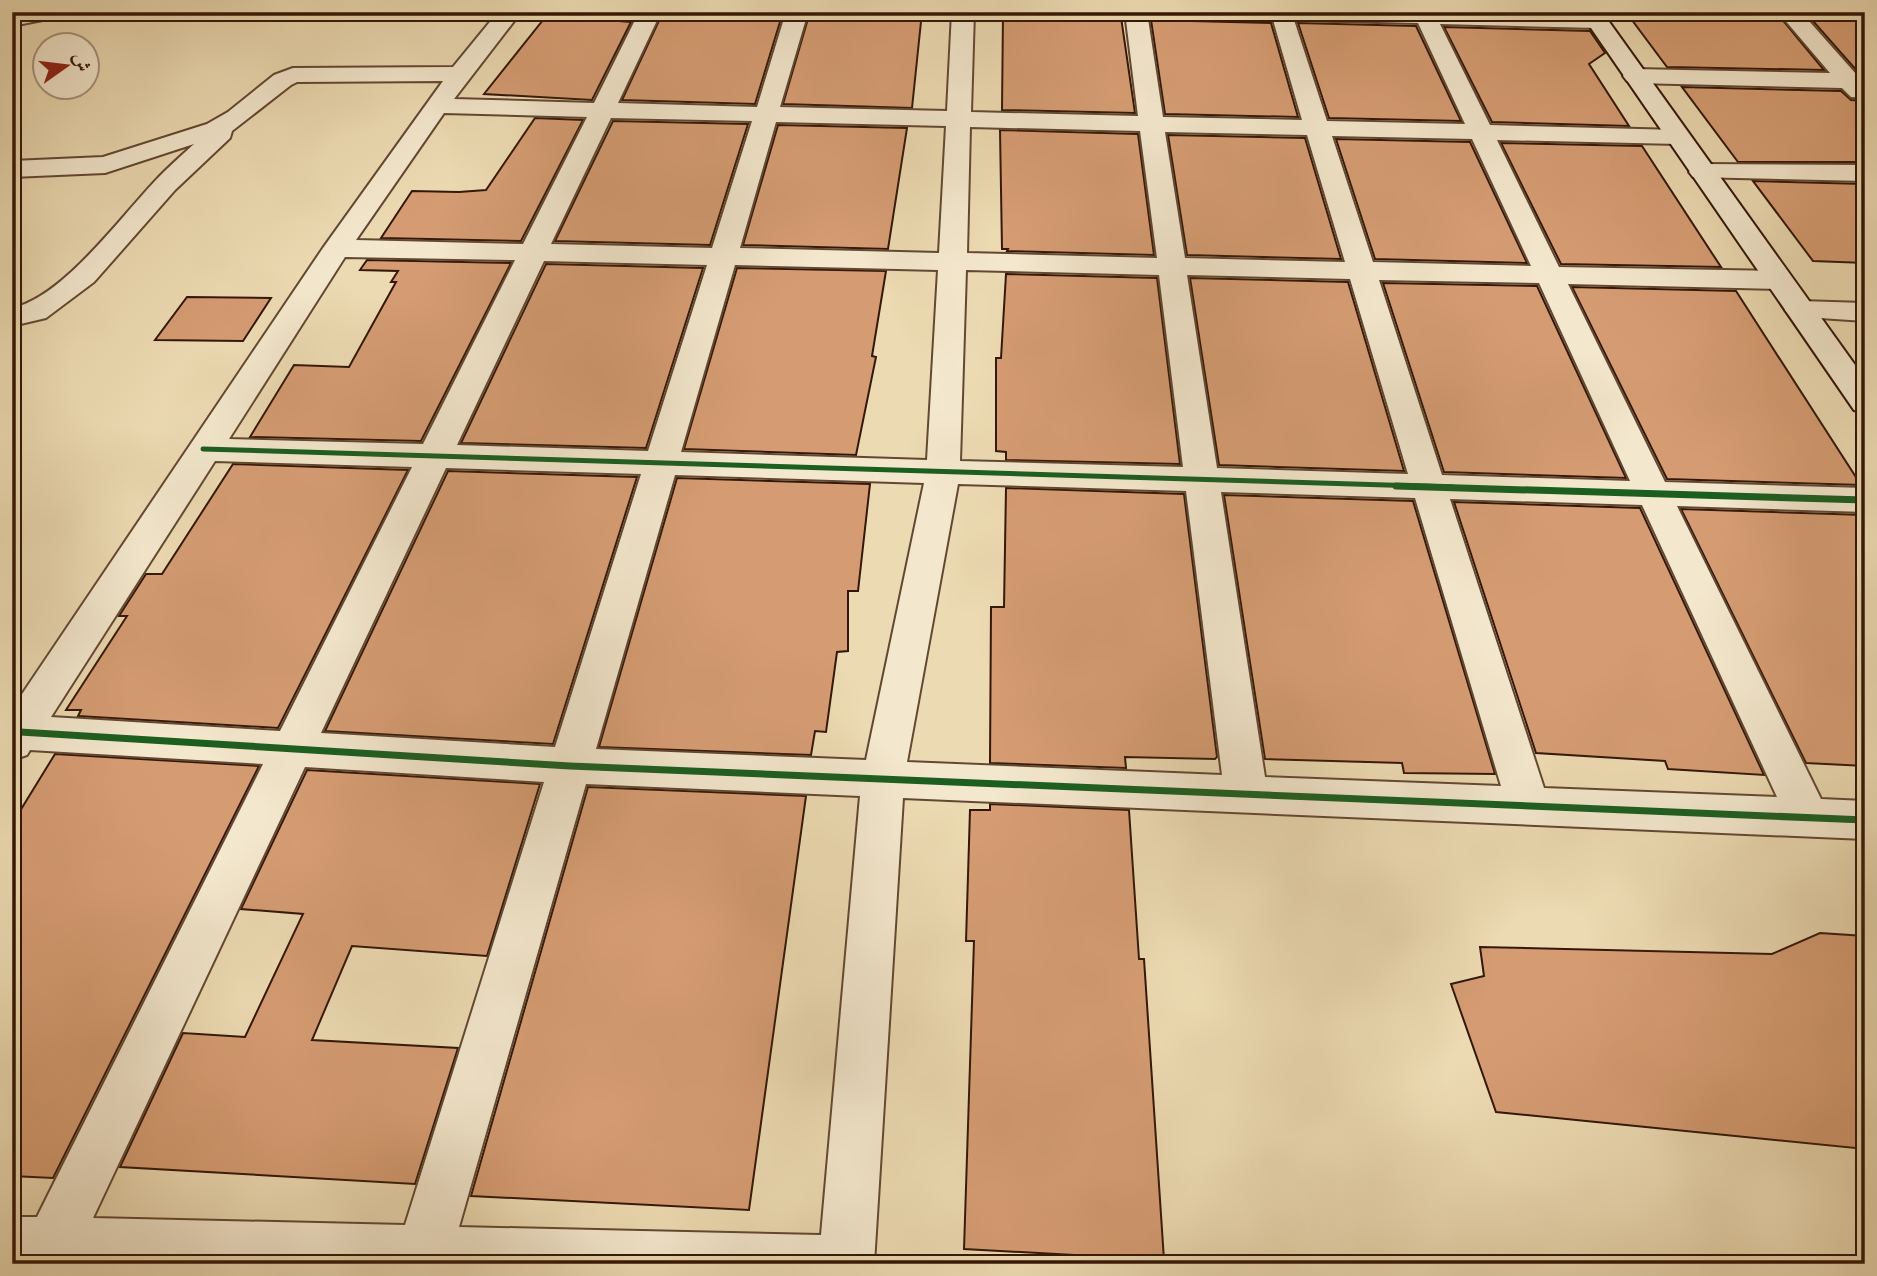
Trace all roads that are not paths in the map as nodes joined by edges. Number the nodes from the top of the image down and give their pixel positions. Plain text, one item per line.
1 (50, 12) edge
2 (510, 12) edge
3 (650, 12) edge
4 (797, 12) edge
5 (963, 12) edge
6 (1136, 12) edge
7 (1223, 12) edge
8 (1788, 12) edge
9 (1281, 13) edge
10 (1594, 16) edge
11 (1426, 17) junction
12 (12, 20) edge
13 (460, 74) junction
14 (1635, 76) junction
15 (1856, 81) edge
16 (1865, 99) edge
17 (438, 106) junction
18 (602, 110) junction
19 (766, 114) junction
20 (958, 119) junction
21 (230, 124) junction
22 (1152, 124) junction
23 (1317, 128) junction
24 (1481, 132) junction
25 (1678, 137) junction
26 (12, 169) edge
27 (1702, 172) junction
28 (1865, 173) edge
29 (337, 248) junction
30 (533, 252) junction
31 (724, 257) junction
32 (952, 262) junction
33 (1172, 267) junction
34 (1361, 271) junction
35 (1549, 275) junction
36 (1779, 280) junction
37 (1800, 310) junction
38 (1865, 312) edge
39 (12, 317) edge
40 (1865, 403) edge
41 (203, 449) junction
42 (435, 456) junction
43 (662, 463) junction
44 (943, 472) junction
45 (1202, 479) junction
46 (1429, 486) junction
47 (1653, 493) junction
48 (1865, 500) edge
49 (16, 738) edge
50 (293, 750) junction
51 (570, 766) junction
52 (883, 778) junction
53 (1246, 793) junction
54 (1528, 806) junction
55 (1808, 817) junction
56 (1865, 820) edge
57 (32, 1245) edge
58 (424, 1253) junction
59 (239, 1257) edge
60 (846, 1264) edge

1 - 12 street
2 - 13 street
3 - 18 street
4 - 19 street
5 - 20 street
6 - 22 street
7 - 9 street
8 - 15 street
9 - 11 street
9 - 23 street
10 - 11 street
10 - 14 street
11 - 24 street
13 - 17 street
13 - 21 street
14 - 15 street
14 - 25 street
15 - 16 street
17 - 18 street
17 - 29 street
18 - 19 street
18 - 30 street
19 - 20 street
19 - 31 street
20 - 22 street
20 - 32 street
21 - 26 street
21 - 39 street
22 - 23 street
22 - 33 street
23 - 24 street
23 - 34 street
24 - 25 street
24 - 35 street
25 - 27 street
27 - 28 street
27 - 36 street
29 - 30 street
29 - 41 street
30 - 31 street
30 - 42 street
31 - 32 street
31 - 43 street
32 - 33 street
32 - 44 street
33 - 34 street
33 - 45 street
34 - 35 street
34 - 46 street
35 - 36 street
35 - 47 street
36 - 37 street
37 - 38 street
37 - 40 street
41 - 42 street
41 - 49 street
42 - 43 street
42 - 50 street
43 - 44 street
43 - 51 street
44 - 45 street
44 - 52 street
45 - 46 street
45 - 53 street
46 - 47 street
46 - 54 street
47 - 48 street
47 - 55 street
49 - 50 street
50 - 51 street
50 - 57 street
51 - 52 street
51 - 58 street
52 - 53 street
52 - 60 street
53 - 54 street
54 - 55 street
55 - 56 street
57 - 59 street
58 - 59 street
58 - 60 street

